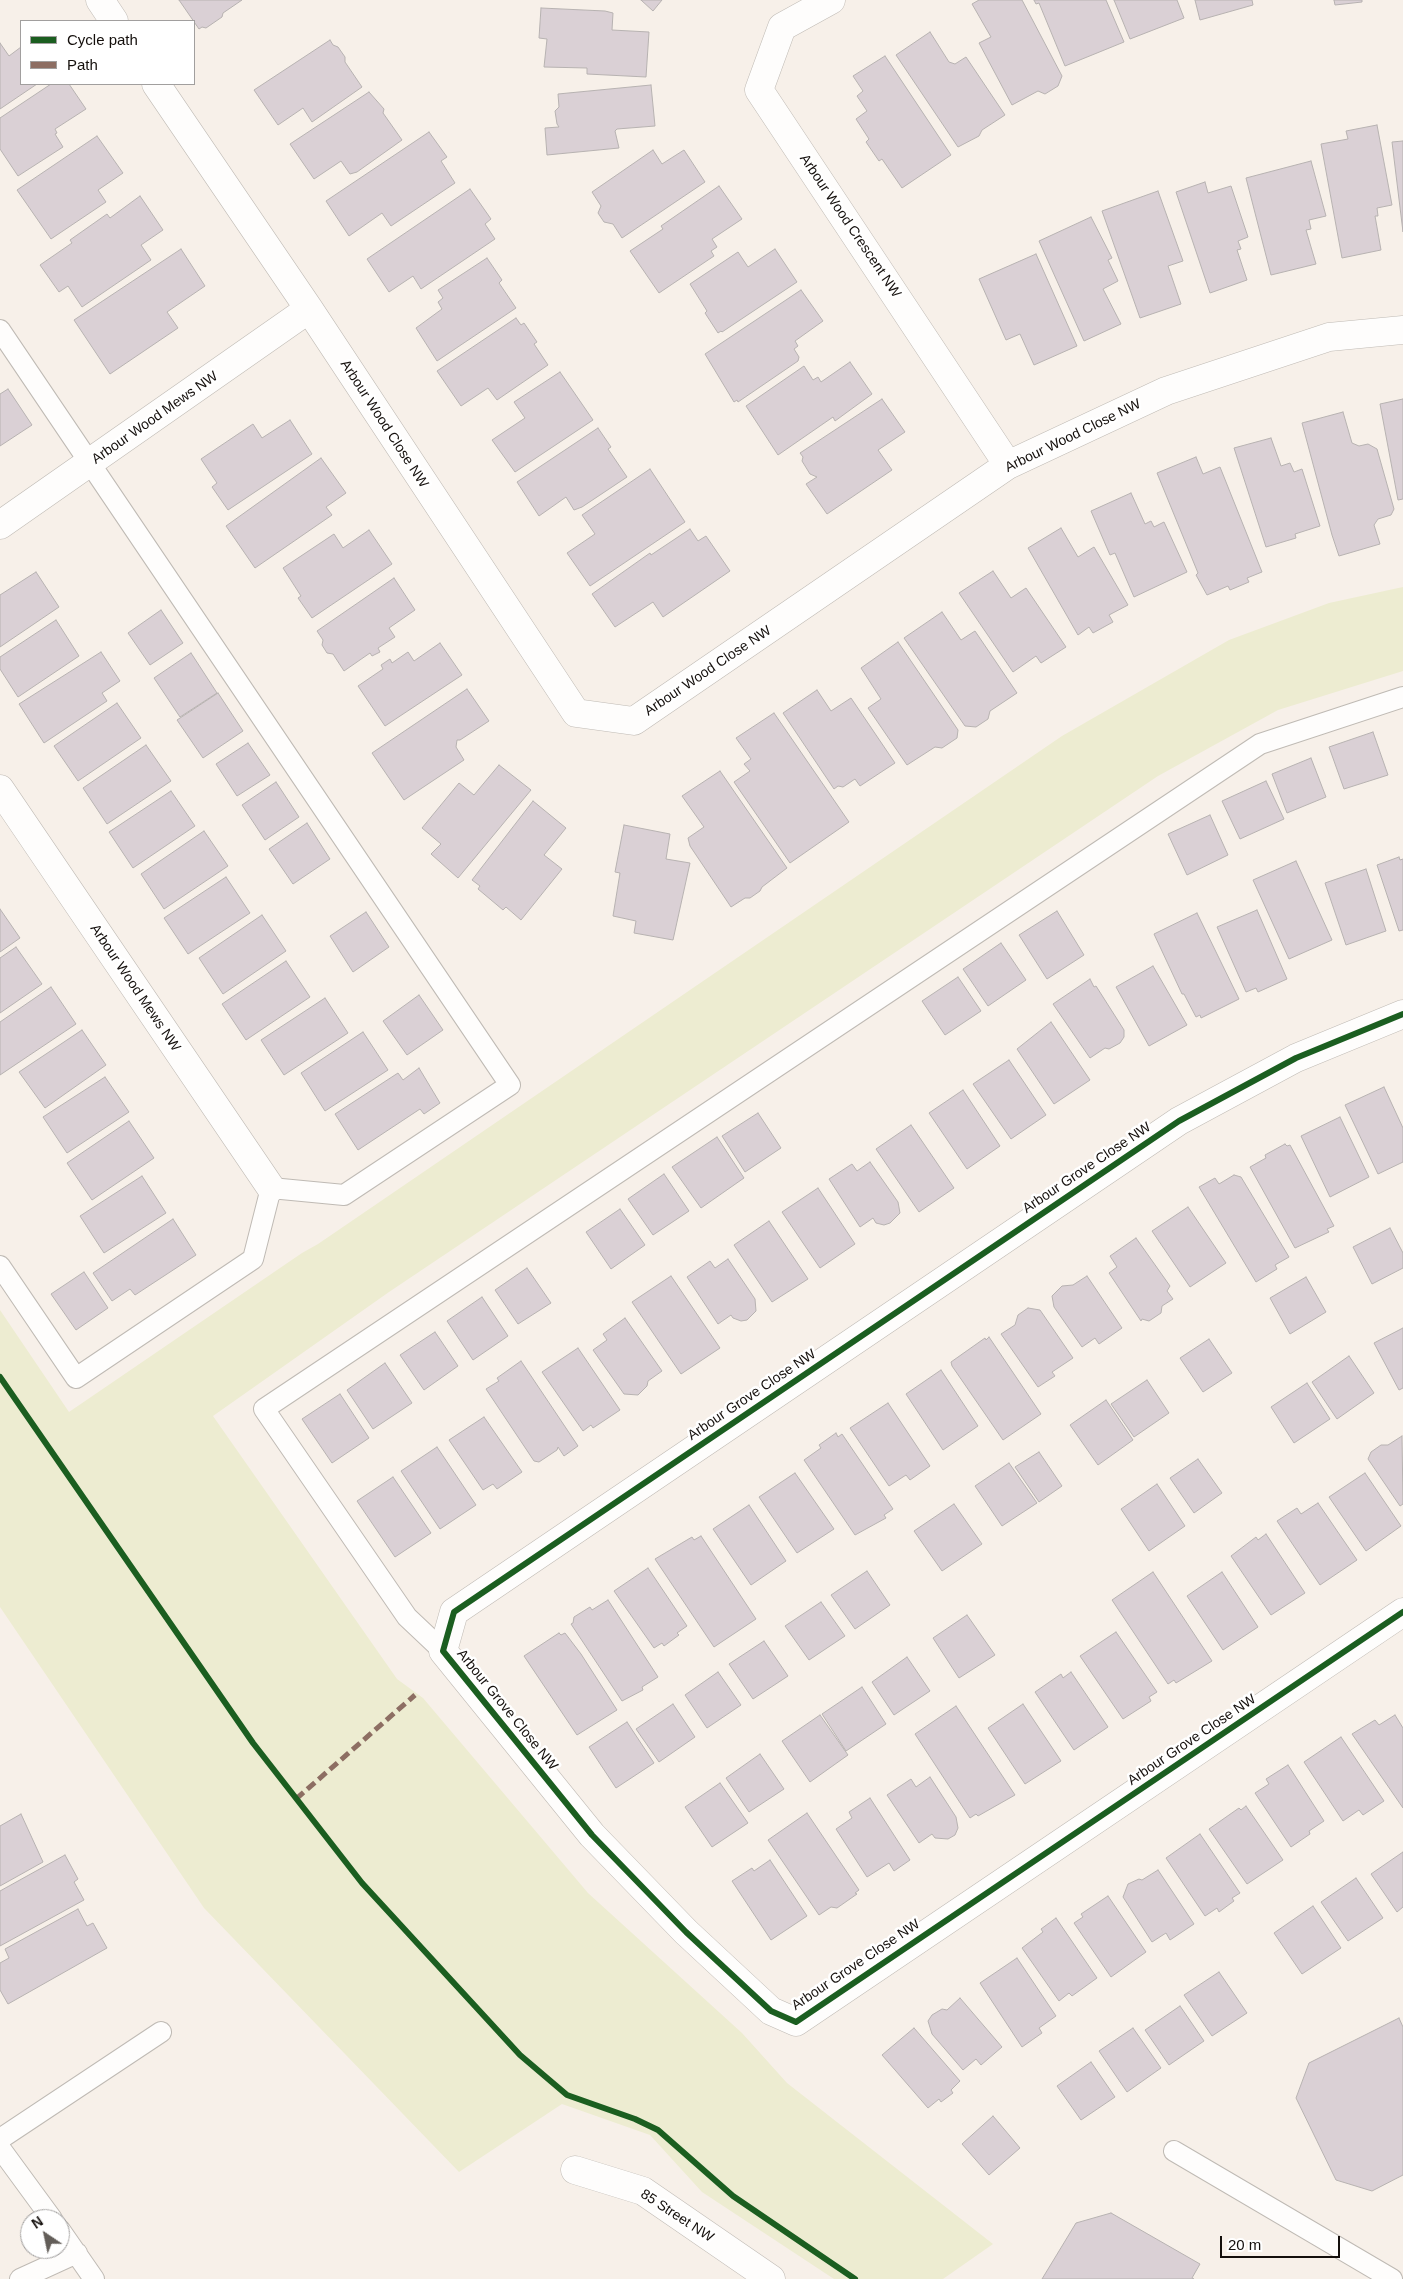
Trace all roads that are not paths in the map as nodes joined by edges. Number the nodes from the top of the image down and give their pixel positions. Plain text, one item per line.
1 (100, 0) edge
2 (831, 0) edge
3 (113, 20) edge
4 (157, 85) edge
5 (309, 309) junction
6 (0, 330) edge
7 (1403, 330) edge
8 (90, 464) junction
9 (1008, 465) junction
10 (0, 525) edge
11 (1403, 696) edge
12 (0, 789) edge
13 (1403, 1014) edge
14 (271, 1188) junction
15 (0, 1266) edge
16 (1403, 1612) edge
17 (443, 1651) junction
18 (160, 2032) dead end
19 (0, 2138) edge
20 (0, 2148) edge
21 (1174, 2151) dead end
22 (575, 2170) dead end
23 (45, 2209) edge
24 (70, 2244) edge
25 (76, 2252) junction
26 (20, 2279) edge
27 (94, 2279) edge
28 (771, 2279) edge
29 (1392, 2279) edge

1 - 3 street
2 - 9 street, Arbour Wood Crescent NW
4 - 5 street, Arbour Wood Close NW
5 - 8 street, Arbour Wood Mews NW
5 - 9 street, Arbour Wood Close NW
6 - 8 lane
7 - 9 street, Arbour Wood Close NW
8 - 10 street, Arbour Wood Mews NW
8 - 14 lane
11 - 17 lane
12 - 14 street, Arbour Wood Mews NW
13 - 17 street, Arbour Grove Close NW
14 - 15 lane
16 - 17 street, Arbour Grove Close NW
18 - 19 lane
20 - 23 lane
21 - 29 lane
22 - 28 street, 85 Street NW
24 - 25 lane
25 - 26 lane
25 - 27 lane

